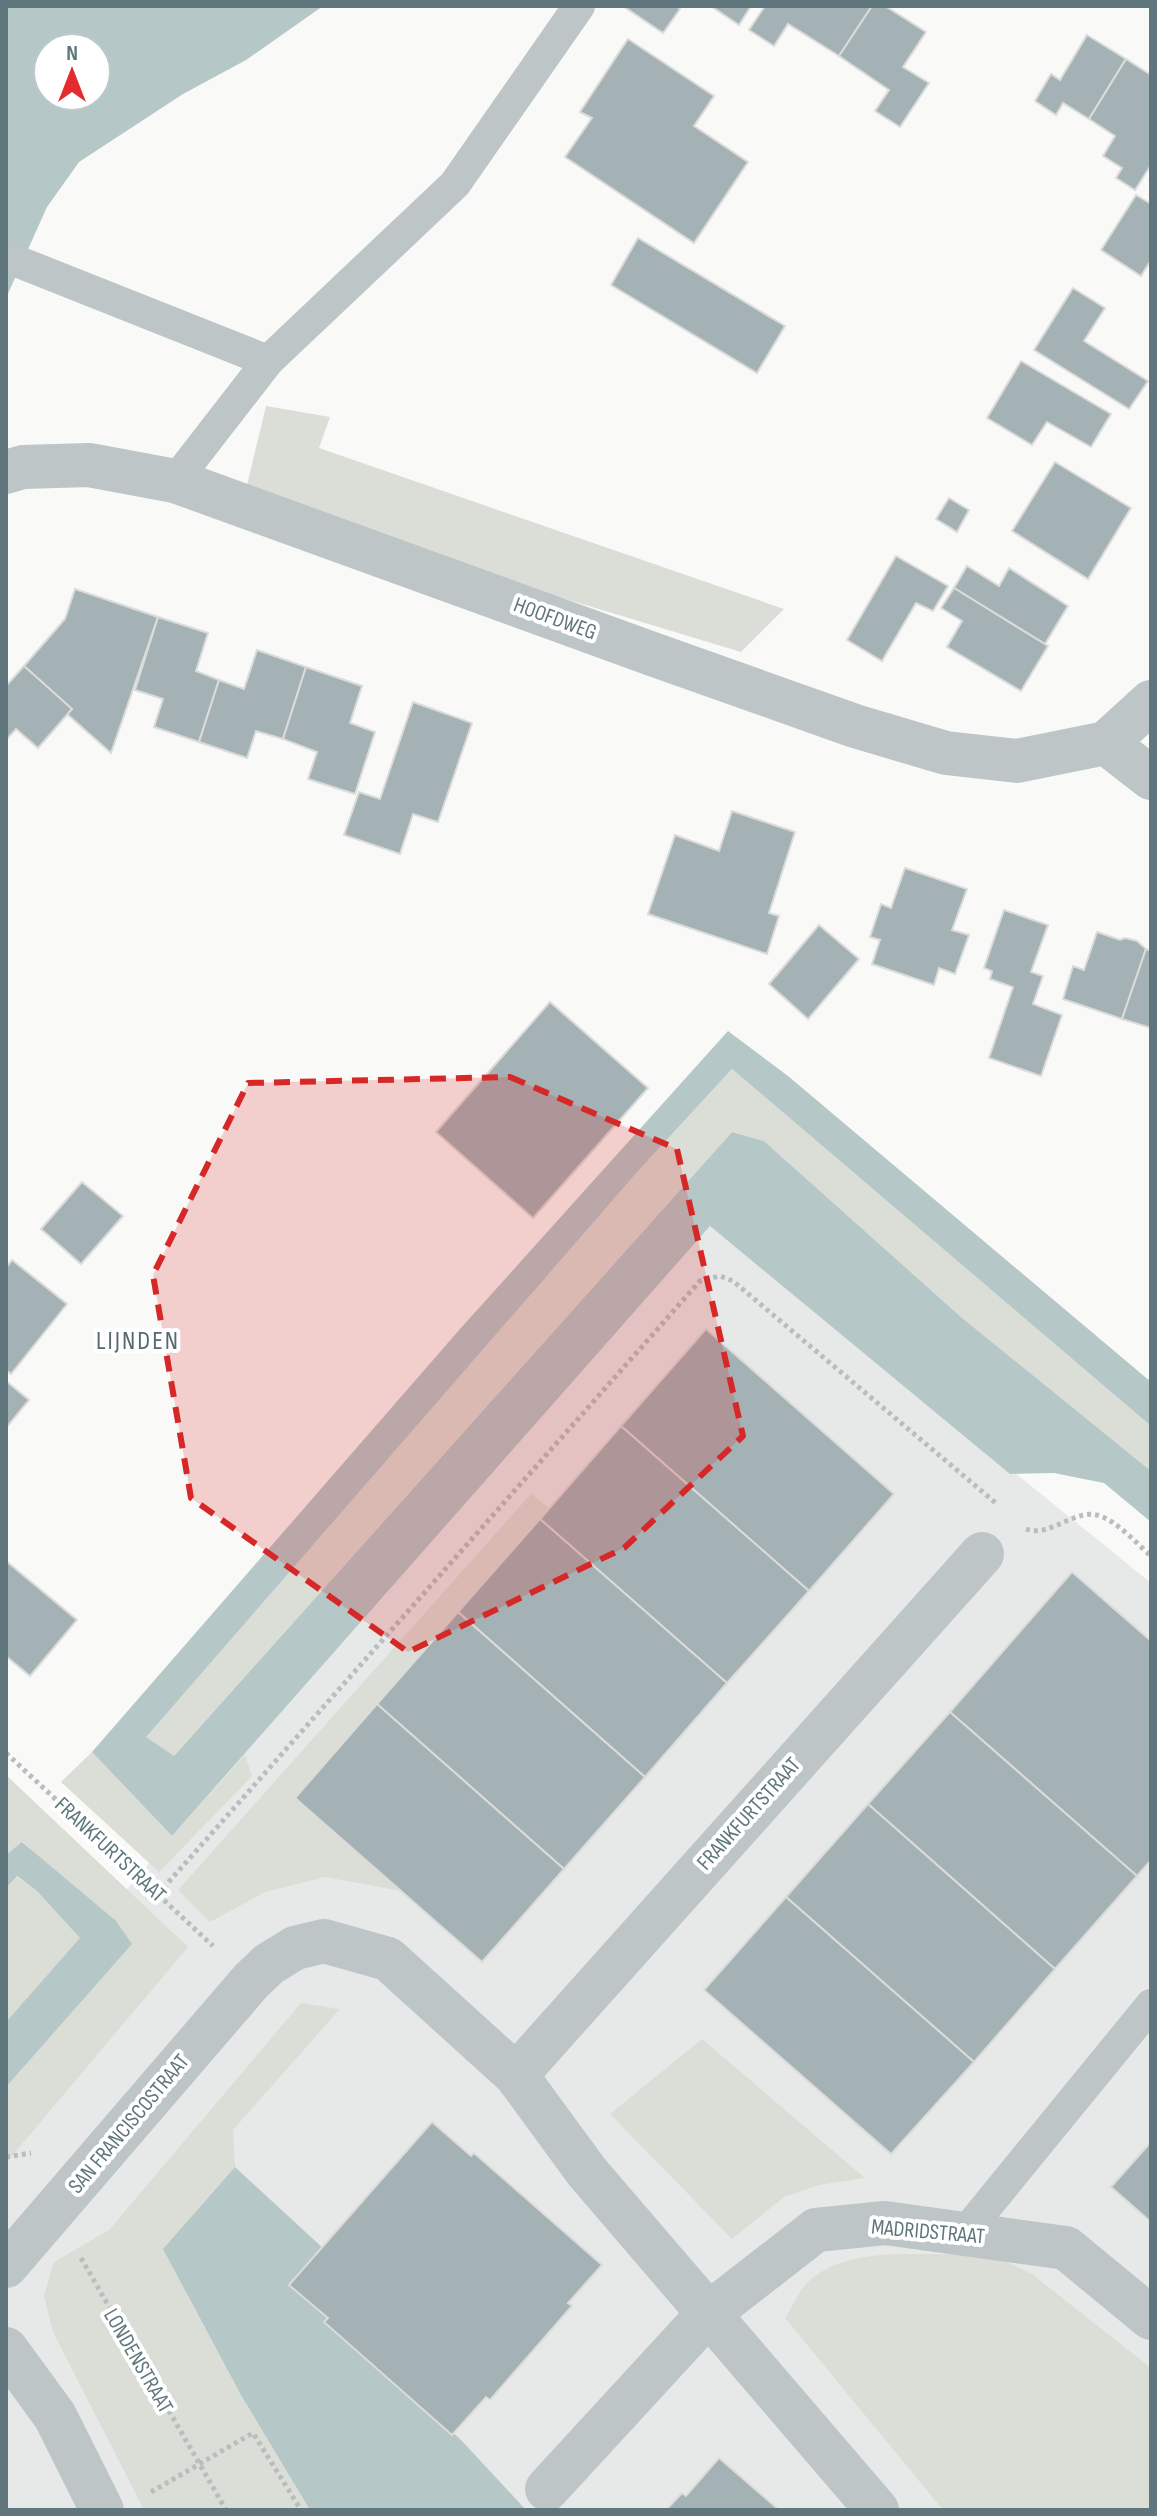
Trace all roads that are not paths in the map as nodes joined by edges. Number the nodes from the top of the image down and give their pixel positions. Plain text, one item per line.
1 (579, 6) edge
2 (6, 257) edge
3 (268, 361) junction
4 (6, 472) edge
5 (175, 481) junction
6 (1151, 702) edge
7 (1106, 743) junction
8 (1151, 778) edge
9 (982, 1554) dead end
10 (1151, 2005) edge
11 (516, 2075) junction
12 (964, 2234) junction
13 (6, 2266) edge
14 (708, 2314) junction
15 (1151, 2318) edge
16 (6, 2349) edge
17 (547, 2489) dead end
18 (102, 2510) edge
19 (877, 2510) edge

1 - 3 lane
2 - 3 lane
3 - 5 lane
4 - 5 street, HOOFDWEG
5 - 7 street, HOOFDWEG
6 - 7 street
7 - 8 street
9 - 11 street, FRANKFURTSTRAAT
10 - 12 lane
11 - 13 street, SAN FRANCISCOSTRAAT
11 - 14 street
12 - 14 street, MADRIDSTRAAT
12 - 15 street, MADRIDSTRAAT
14 - 17 street
14 - 19 street
16 - 18 street

